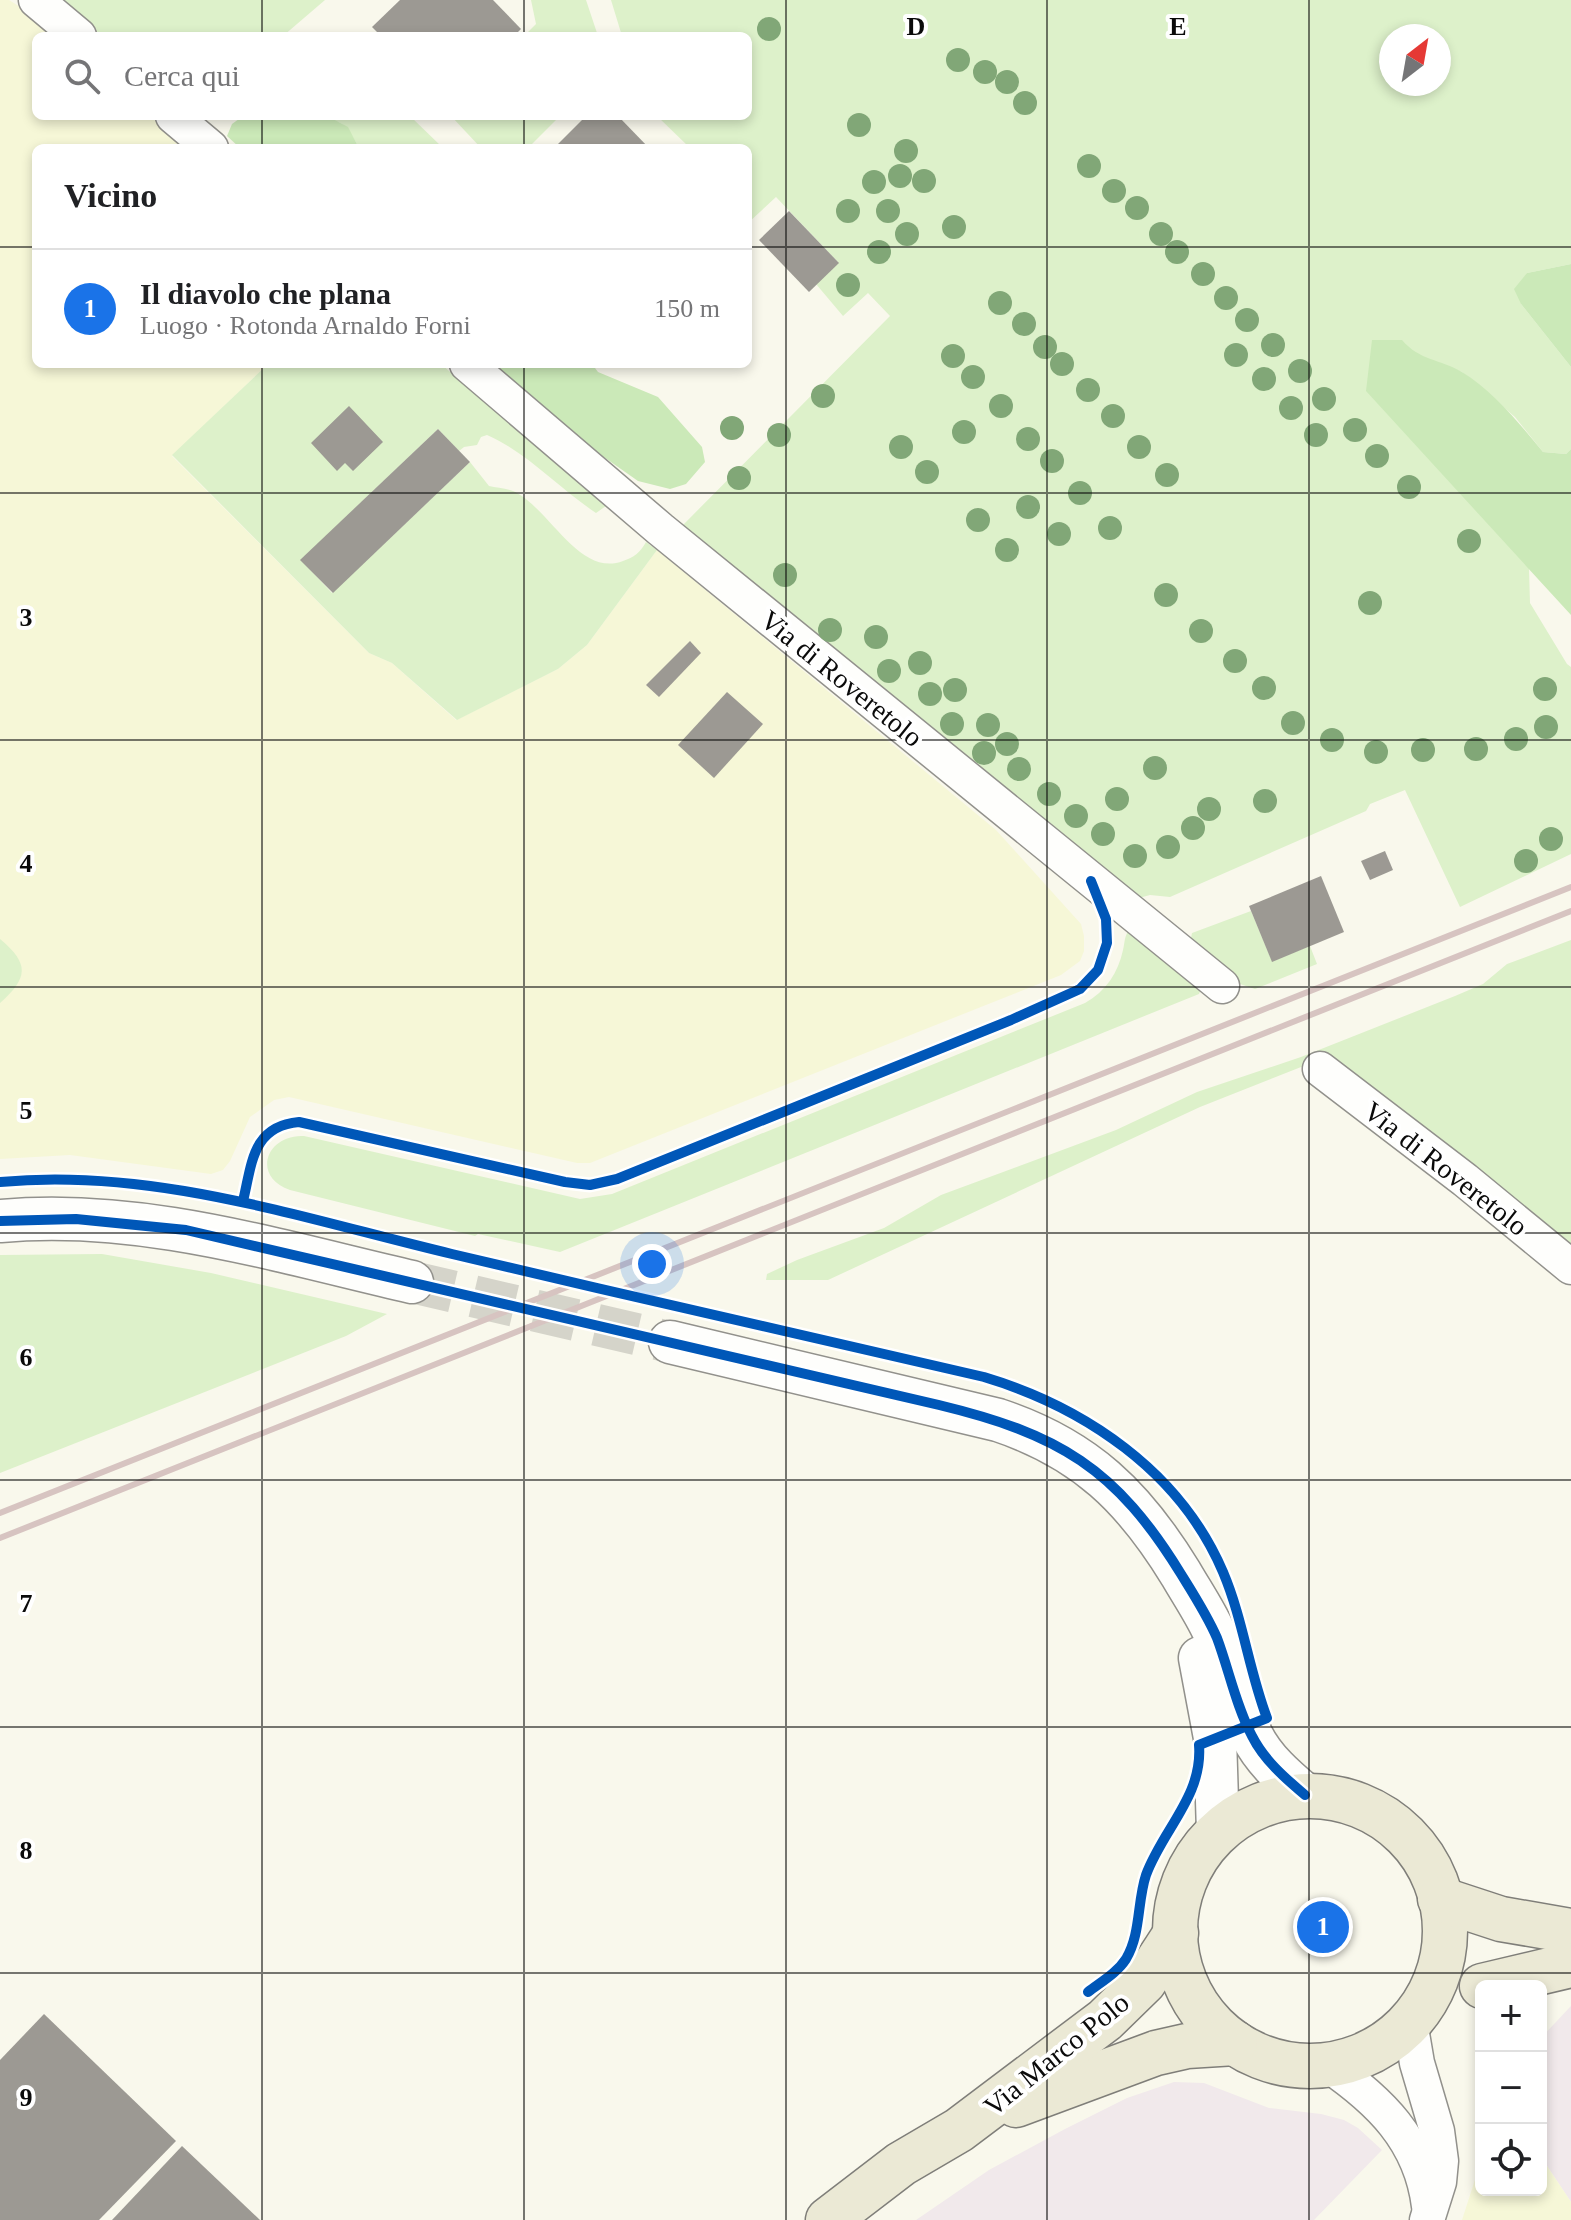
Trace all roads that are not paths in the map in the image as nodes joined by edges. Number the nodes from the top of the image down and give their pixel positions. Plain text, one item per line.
1 (36, 0) edge
2 (74, 32) edge
3 (178, 120) edge
4 (206, 144) edge
5 (472, 368) edge
6 (1222, 986) dead end
7 (1320, 1069) dead end
8 (0, 1221) edge
9 (1571, 1267) edge
10 (412, 1282) tunnel mouth
11 (670, 1342) tunnel mouth
12 (1179, 1571) junction
13 (1305, 1795) junction
14 (1218, 1832) junction
15 (1440, 1899) junction
16 (1571, 1931) edge
17 (1176, 1933) junction
18 (1571, 1965) edge
19 (1507, 1980) edge
20 (1475, 1988) edge
21 (1418, 2010) junction
22 (1235, 2043) junction
23 (1328, 2065) junction
24 (959, 2130) junction
25 (1428, 2215) edge
26 (828, 2220) edge

1 - 2 street
3 - 4 street
5 - 6 street, Via di Roveretolo
7 - 9 street, Via di Roveretolo
8 - 10 street
11 - 12 street
12 - 13 street
12 - 14 street
13 - 14 main road
13 - 15 main road
14 - 17 main road
15 - 16 main road
15 - 21 main road
17 - 22 main road
17 - 24 main road, Via Marco Polo
18 - 19 main road
20 - 21 main road
21 - 23 main road
21 - 25 street
22 - 23 main road
22 - 24 main road, Via Marco Polo
23 - 25 street
24 - 26 main road, Via Marco Polo

